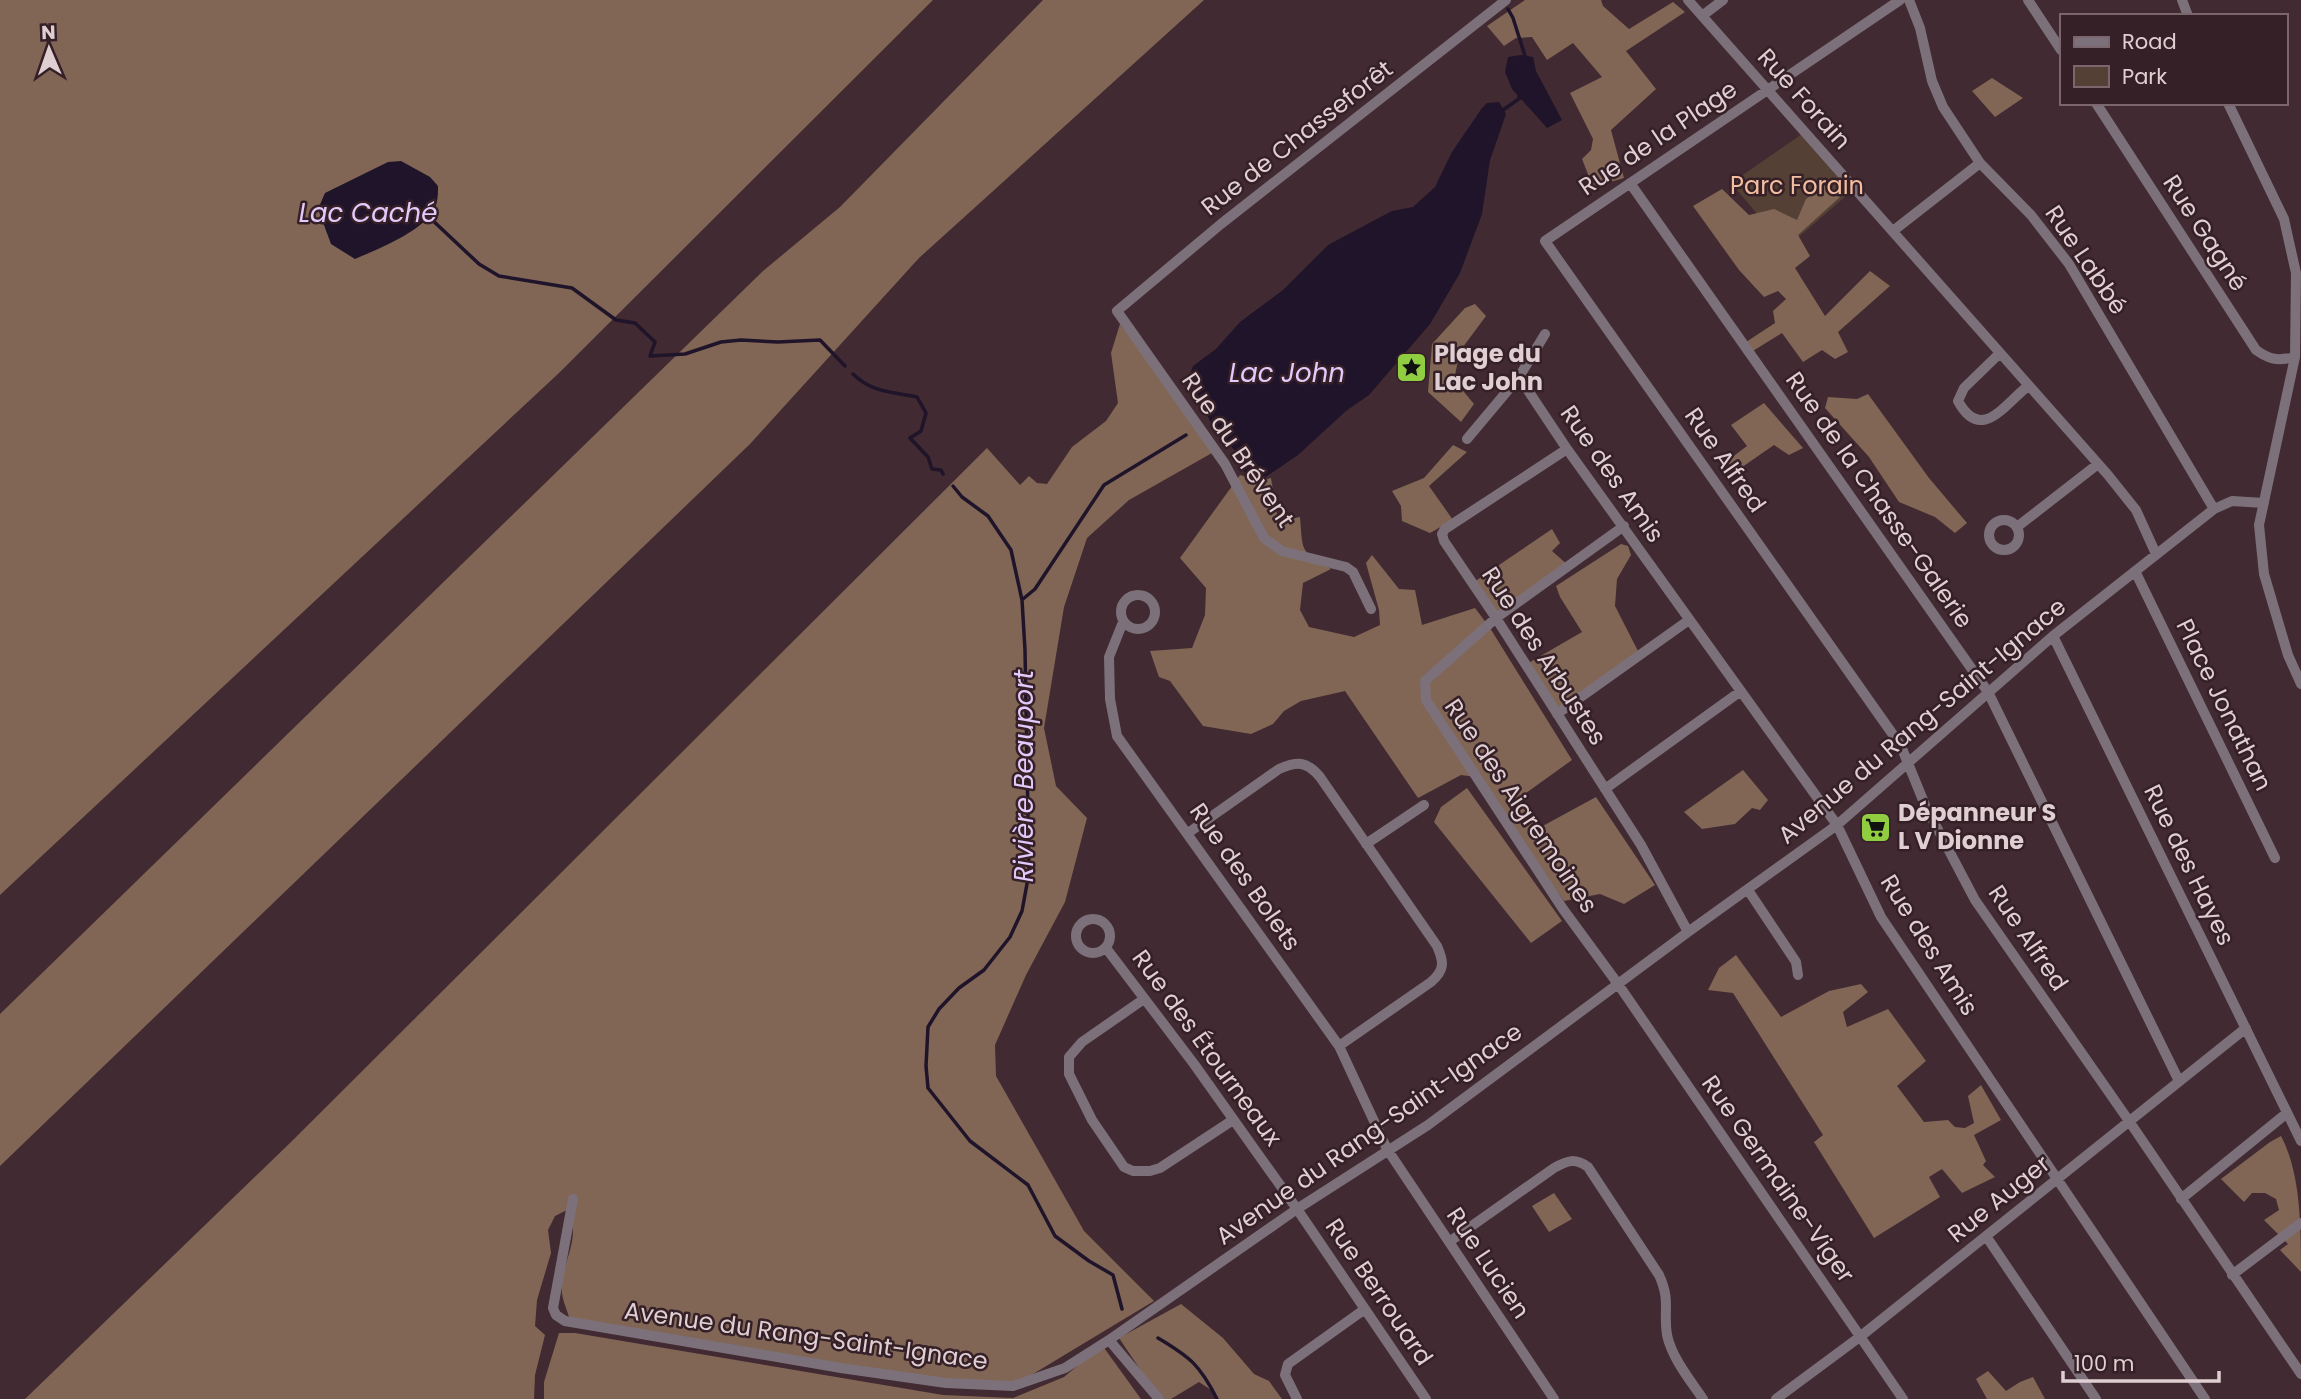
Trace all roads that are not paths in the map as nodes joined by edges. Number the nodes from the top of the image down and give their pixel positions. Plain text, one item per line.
1 (1506, 0) edge
2 (1688, 0) edge
3 (1723, 0) edge
4 (1900, 0) edge
5 (1909, 0) edge
6 (2028, 0) edge
7 (1702, 16) junction
8 (2060, 49) edge
9 (1766, 90) junction
10 (2097, 105) edge
11 (2229, 105) edge
12 (1980, 163) junction
13 (1630, 183) junction
14 (1894, 230) junction
15 (1545, 241) joint
16 (1117, 312) joint
17 (1545, 334) dead end
18 (2000, 353) junction
19 (2295, 357) junction
20 (1519, 377) junction
21 (2028, 386) junction
22 (1467, 439) dead end
23 (1567, 449) junction
24 (2098, 464) junction
25 (2264, 503) junction
26 (2214, 509) junction
27 (1624, 526) junction
28 (2017, 527) dead end
29 (2156, 554) junction
30 (2135, 571) junction
31 (1371, 609) dead end
32 (1496, 618) junction
33 (1689, 620) junction
34 (1123, 622) dead end
35 (2053, 636) junction
36 (2301, 684) edge
37 (1741, 691) junction
38 (1988, 692) junction
39 (1557, 714) junction
40 (1908, 763) junction
41 (1605, 789) junction
42 (1424, 805) dead end
43 (1838, 825) junction
44 (1188, 833) junction
45 (1366, 844) junction
46 (2275, 858) dead end
47 (1748, 890) junction
48 (1688, 932) junction
49 (1106, 948) dead end
50 (1798, 975) dead end
51 (1618, 984) junction
52 (1144, 999) junction
53 (2246, 1028) junction
54 (1339, 1046) junction
55 (2179, 1082) junction
56 (2287, 1114) junction
57 (1233, 1120) junction
58 (2129, 1121) junction
59 (2301, 1141) edge
60 (1387, 1149) junction
61 (2057, 1179) junction
62 (573, 1199) dead end
63 (2181, 1199) junction
64 (1297, 1209) junction
65 (2301, 1223) edge
66 (1986, 1236) junction
67 (1449, 1241) junction
68 (2232, 1275) junction
69 (1365, 1309) junction
70 (1861, 1336) junction
71 (1109, 1340) junction
72 (2301, 1374) edge
73 (1159, 1399) edge
74 (1297, 1399) edge
75 (1426, 1399) edge
76 (1553, 1399) edge
77 (1703, 1399) edge
78 (1776, 1399) edge
79 (1903, 1399) edge
80 (2096, 1399) edge
81 (2205, 1399) edge

1 - 16 street, Rue de Chasseforêt
2 - 7 street, Rue Forain
3 - 7 street
4 - 9 street, Rue de la Plage
5 - 12 street, Rue Labbé
6 - 8 street
7 - 9 street, Rue Forain
9 - 13 street, Rue de la Plage
9 - 14 street, Rue Forain
10 - 19 street, Rue Gagné
11 - 19 street
12 - 14 street
12 - 26 street, Rue Labbé
13 - 15 street, Rue de la Plage
13 - 38 street, Rue de la Chasse-Galerie
14 - 18 street, Rue Forain
15 - 40 street, Rue Alfred
16 - 31 street, Rue du Brévent
17 - 20 street
18 - 21 street, Rue Forain
18 - 21 street
19 - 25 street
20 - 22 street
20 - 23 street, Rue des Amis
21 - 24 street, Rue Forain
23 - 27 street, Rue des Amis
23 - 32 street, Rue des Arbustes
24 - 28 street
24 - 29 street, Rue Forain
25 - 26 street, Avenue du Rang-Saint-Ignace
25 - 36 street
26 - 29 street, Avenue du Rang-Saint-Ignace
27 - 32 street, Rue des Aigremoines
27 - 33 street, Rue des Amis
29 - 30 street, Avenue du Rang-Saint-Ignace
30 - 35 street, Avenue du Rang-Saint-Ignace
30 - 46 street, Place Jonathan
32 - 39 street, Rue des Arbustes
32 - 51 street, Rue des Aigremoines
33 - 37 street, Rue des Amis
33 - 39 street
34 - 44 street, Rue des Bolets
35 - 38 street, Avenue du Rang-Saint-Ignace
35 - 53 street, Rue des Hayes
37 - 41 street
37 - 43 street, Rue des Amis
38 - 40 street, Avenue du Rang-Saint-Ignace
38 - 55 street, Rue de la Chasse-Galerie
39 - 41 street, Rue des Arbustes
40 - 43 street, Avenue du Rang-Saint-Ignace
40 - 58 street, Rue Alfred
41 - 48 street, Rue des Arbustes
42 - 45 street
43 - 47 street, Avenue du Rang-Saint-Ignace
43 - 61 street, Rue des Amis
44 - 45 street
44 - 54 street, Rue des Bolets
45 - 54 street
47 - 48 street, Avenue du Rang-Saint-Ignace
47 - 50 street
48 - 51 street, Avenue du Rang-Saint-Ignace
49 - 52 street, Rue des Étourneaux
51 - 60 street, Avenue du Rang-Saint-Ignace
51 - 70 street, Rue Germaine-Viger
52 - 57 street, Rue des Étourneaux
52 - 57 street
53 - 55 street, Rue Auger
53 - 56 street, Rue des Hayes
54 - 60 street, Rue des Bolets
55 - 58 street, Rue Auger
56 - 59 street, Rue des Hayes
56 - 63 street
57 - 64 street, Rue des Étourneaux
58 - 61 street, Rue Auger
58 - 63 street, Rue Alfred
60 - 64 street, Avenue du Rang-Saint-Ignace
60 - 67 street, Rue Lucien
61 - 66 street, Rue Auger
61 - 81 street, Rue des Amis
62 - 71 street, Avenue du Rang-Saint-Ignace
63 - 68 street, Rue Alfred
64 - 69 street, Rue Berrouard
64 - 71 street, Avenue du Rang-Saint-Ignace
65 - 68 street
66 - 70 street, Rue Auger
66 - 80 street
67 - 76 street, Rue Lucien
67 - 77 street
68 - 72 street, Rue Alfred
69 - 74 street
69 - 75 street, Rue Berrouard
70 - 78 street, Rue Auger
70 - 79 street, Rue Germaine-Viger
71 - 73 street

